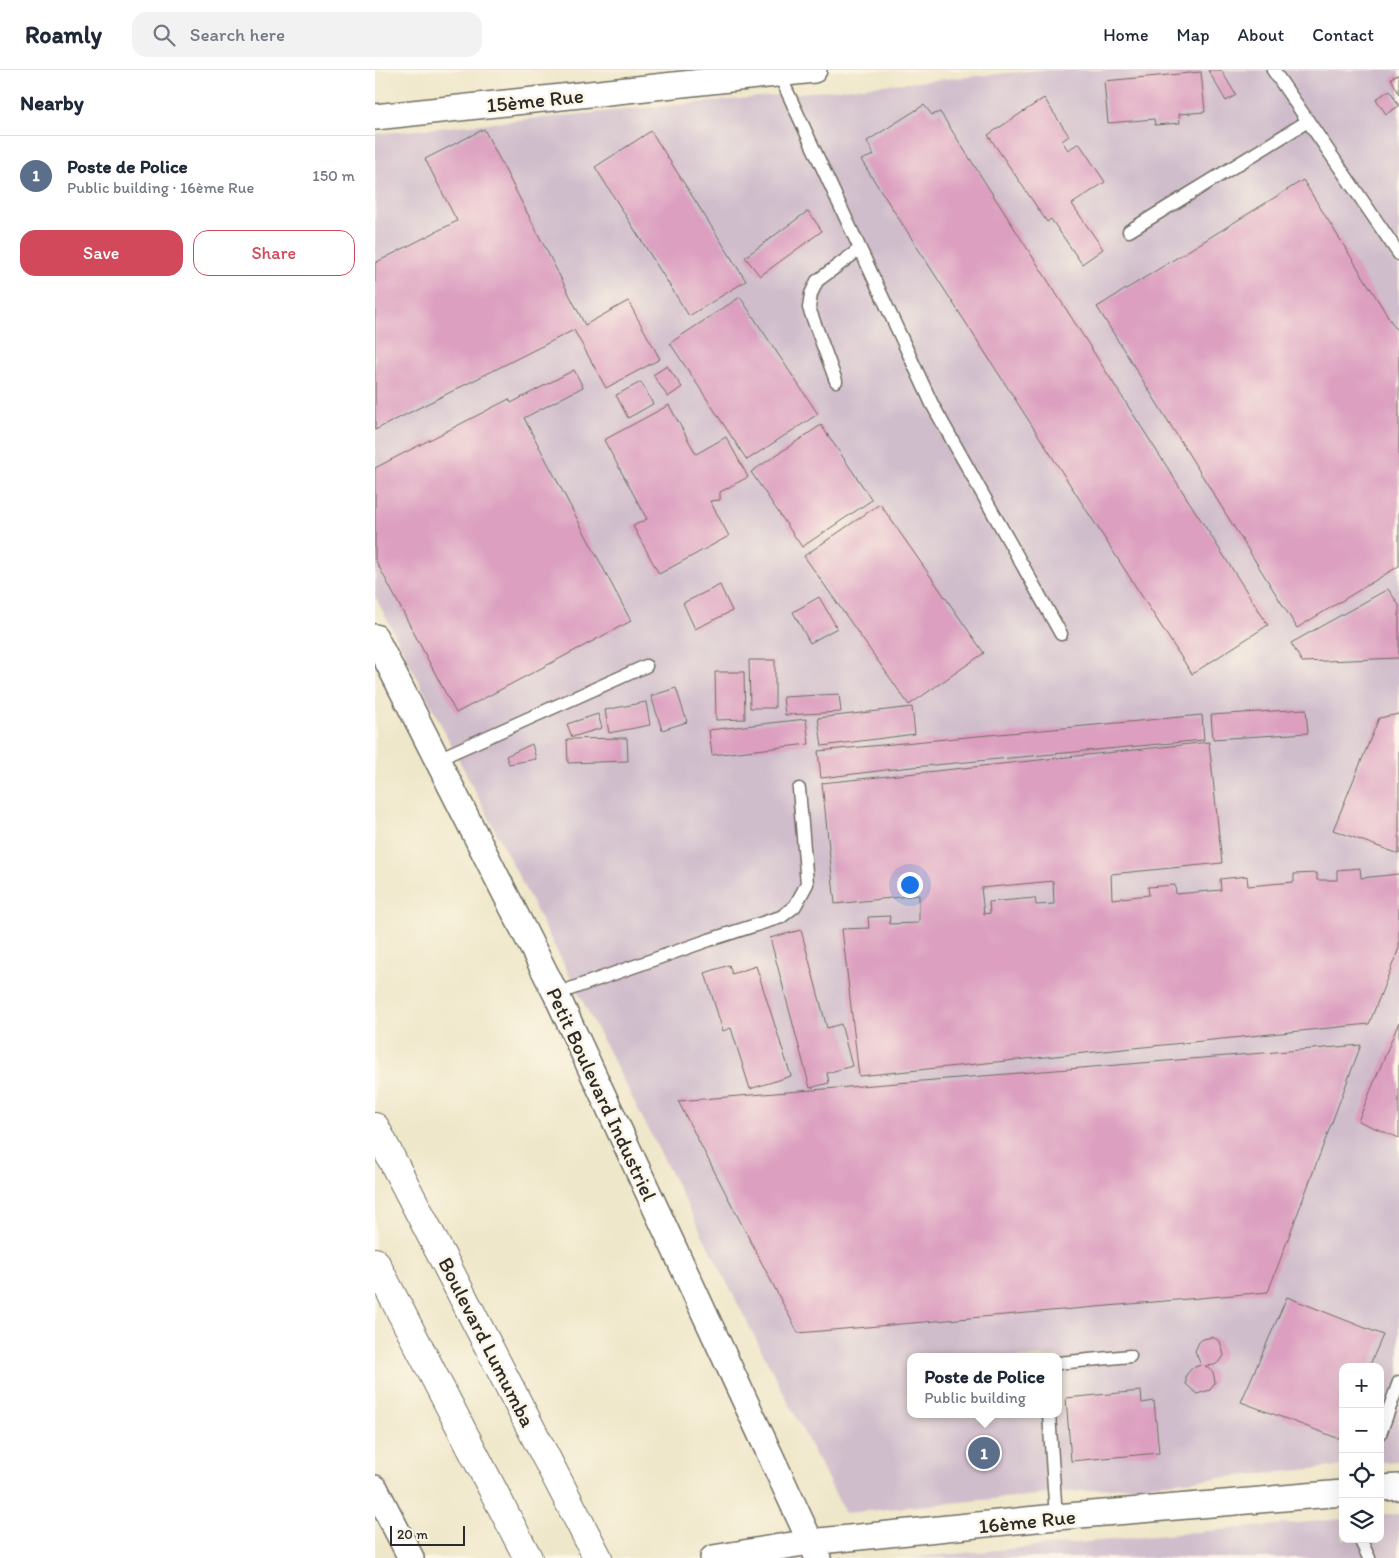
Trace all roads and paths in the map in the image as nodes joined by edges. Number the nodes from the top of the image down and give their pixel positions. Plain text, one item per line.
1 (814, 70) edge
2 (1273, 70) edge
3 (779, 74) junction
4 (715, 75) edge
5 (375, 117) edge
6 (1308, 121) junction
7 (1129, 231) dead end
8 (860, 248) junction
9 (1399, 254) edge
10 (836, 381) dead end
11 (1061, 634) dead end
12 (375, 637) edge
13 (646, 666) dead end
14 (438, 758) junction
15 (799, 789) dead end
16 (556, 994) junction
17 (375, 1127) edge
18 (375, 1262) edge
19 (1130, 1356) dead end
20 (1062, 1363) edge
21 (1399, 1382) edge
22 (1049, 1418) edge
23 (1384, 1423) edge
24 (1399, 1487) edge
25 (375, 1488) edge
26 (1384, 1488) edge
27 (1339, 1496) edge
28 (1057, 1517) junction
29 (1362, 1543) edge
30 (814, 1550) edge
31 (411, 1558) edge
32 (528, 1558) edge
33 (598, 1558) edge
34 (713, 1558) edge
35 (1369, 1558) edge

1 - 3 street, 15ème Rue
2 - 6 lane
3 - 4 street, 15ème Rue
3 - 8 lane
4 - 5 street, 15ème Rue
6 - 7 lane
6 - 9 lane
8 - 10 lane
8 - 11 lane
12 - 14 street, Petit Boulevard Industriel
13 - 14 lane
14 - 16 street, Petit Boulevard Industriel
15 - 16 lane
16 - 30 street, Petit Boulevard Industriel
17 - 33 highway, Boulevard Lumumba
18 - 32 highway
19 - 20 lane
21 - 23 lane
22 - 28 lane
24 - 26 street
25 - 31 street
27 - 28 street, 16ème Rue
28 - 30 street, 16ème Rue
29 - 35 lane
30 - 34 street, 16ème Rue

